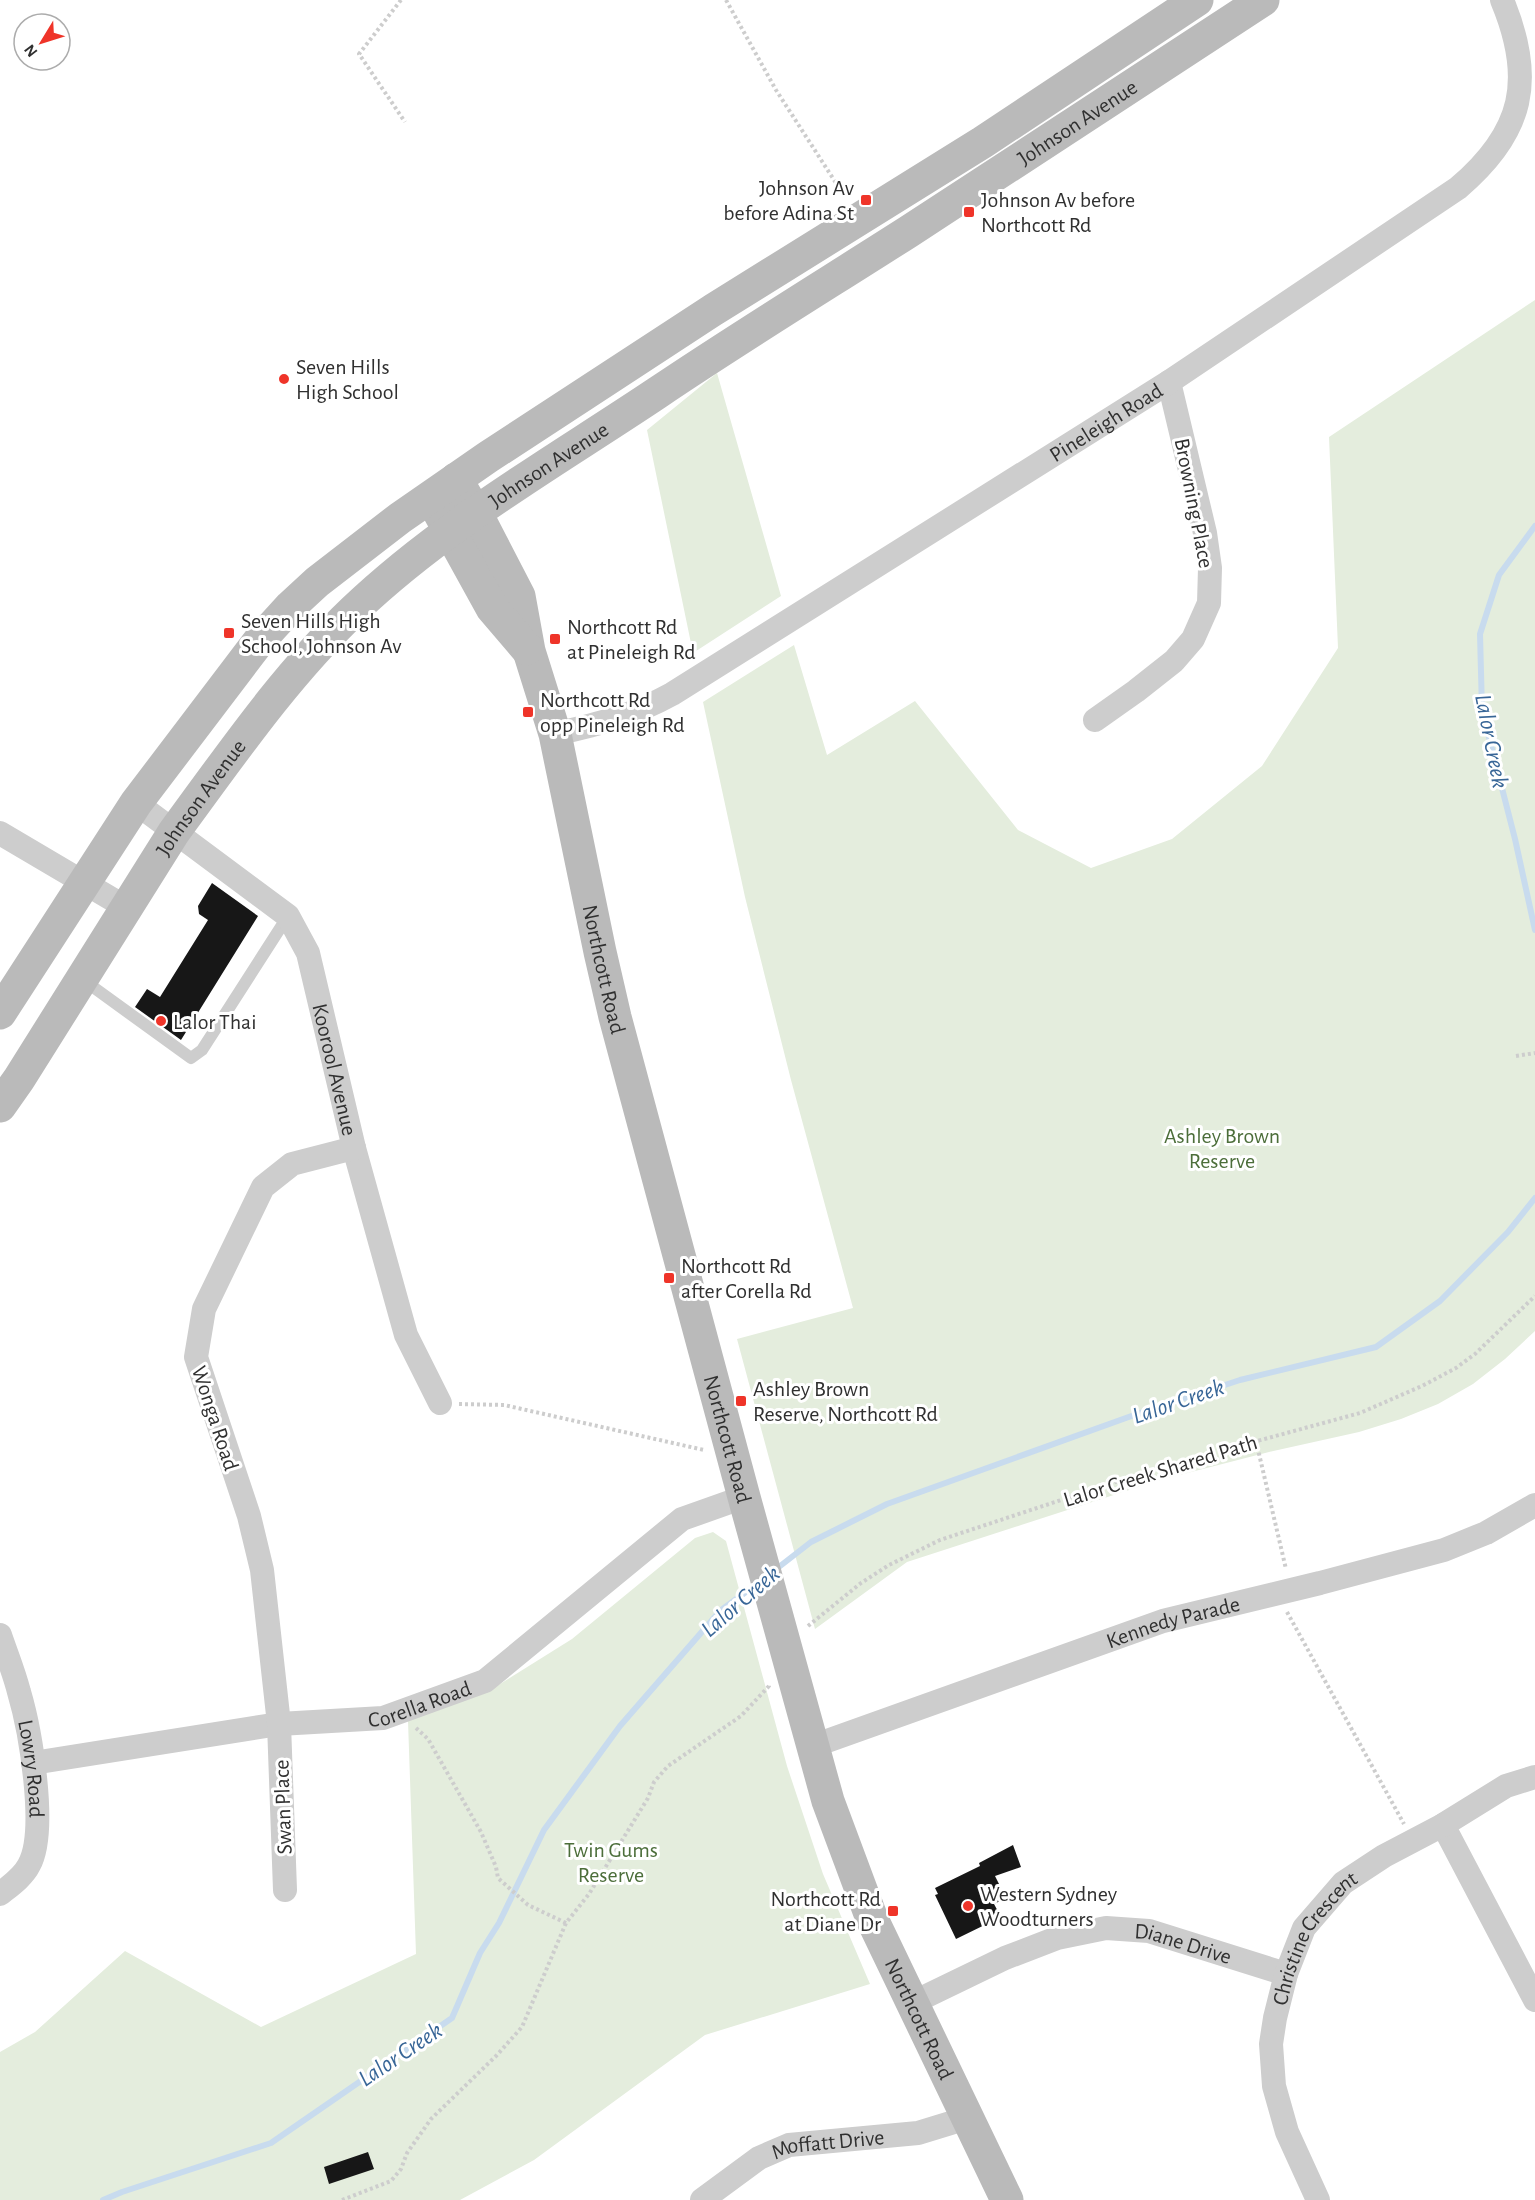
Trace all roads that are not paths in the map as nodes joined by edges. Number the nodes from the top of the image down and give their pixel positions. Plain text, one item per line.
1 (1197, 0) edge
2 (1263, 0) edge
3 (1502, 0) edge
4 (1169, 382) junction
5 (443, 488) junction
6 (463, 522) junction
7 (1095, 720) dead end
8 (555, 735) junction
9 (136, 803) junction
10 (174, 832) junction
11 (0, 833) edge
12 (85, 881) junction
13 (127, 908) junction
14 (288, 916) junction
15 (81, 979) junction
16 (0, 1013) edge
17 (0, 1106) edge
18 (354, 1148) junction
19 (440, 1403) road end
20 (744, 1497) junction
21 (1535, 1505) edge
22 (0, 1635) edge
23 (279, 1724) junction
24 (813, 1746) junction
25 (33, 1763) junction
26 (1535, 1777) edge
27 (1443, 1825) junction
28 (285, 1890) dead end
29 (0, 1894) edge
30 (1286, 1974) junction
31 (1535, 2000) edge
32 (912, 2003) junction
33 (967, 2118) junction
34 (702, 2200) edge
35 (1007, 2200) edge
36 (1318, 2200) edge

1 - 5 main road, Johnson Avenue
2 - 6 main road, Johnson Avenue
3 - 4 street, Pineleigh Road
4 - 7 street, Browning Place
4 - 8 street, Pineleigh Road
5 - 6 main road, Northcott Road
5 - 9 main road, Johnson Avenue
6 - 8 main road, Northcott Road
6 - 10 main road, Johnson Avenue
8 - 20 main road, Northcott Road
9 - 10 street, Koorool Avenue
9 - 12 main road, Johnson Avenue
10 - 13 main road, Johnson Avenue
10 - 14 street, Koorool Avenue
11 - 12 street
12 - 13 street
12 - 16 main road, Johnson Avenue
13 - 15 main road, Johnson Avenue
14 - 15 lane
14 - 18 street, Koorool Avenue
15 - 17 main road, Johnson Avenue
18 - 19 street, Koorool Avenue
18 - 23 street, Wonga Road
20 - 23 street, Corella Road
20 - 24 main road, Northcott Road
21 - 24 street, Kennedy Parade
22 - 25 street, Lowry Road
23 - 25 street, Corella Road
23 - 28 street, Swan Place
24 - 32 main road, Northcott Road
25 - 29 street, Lowry Road
26 - 27 street, Christine Crescent
27 - 30 street, Christine Crescent
27 - 31 street
30 - 32 street, Diane Drive
30 - 36 street, Christine Crescent
32 - 33 main road, Northcott Road
33 - 34 street, Moffatt Drive
33 - 35 main road, Northcott Road

